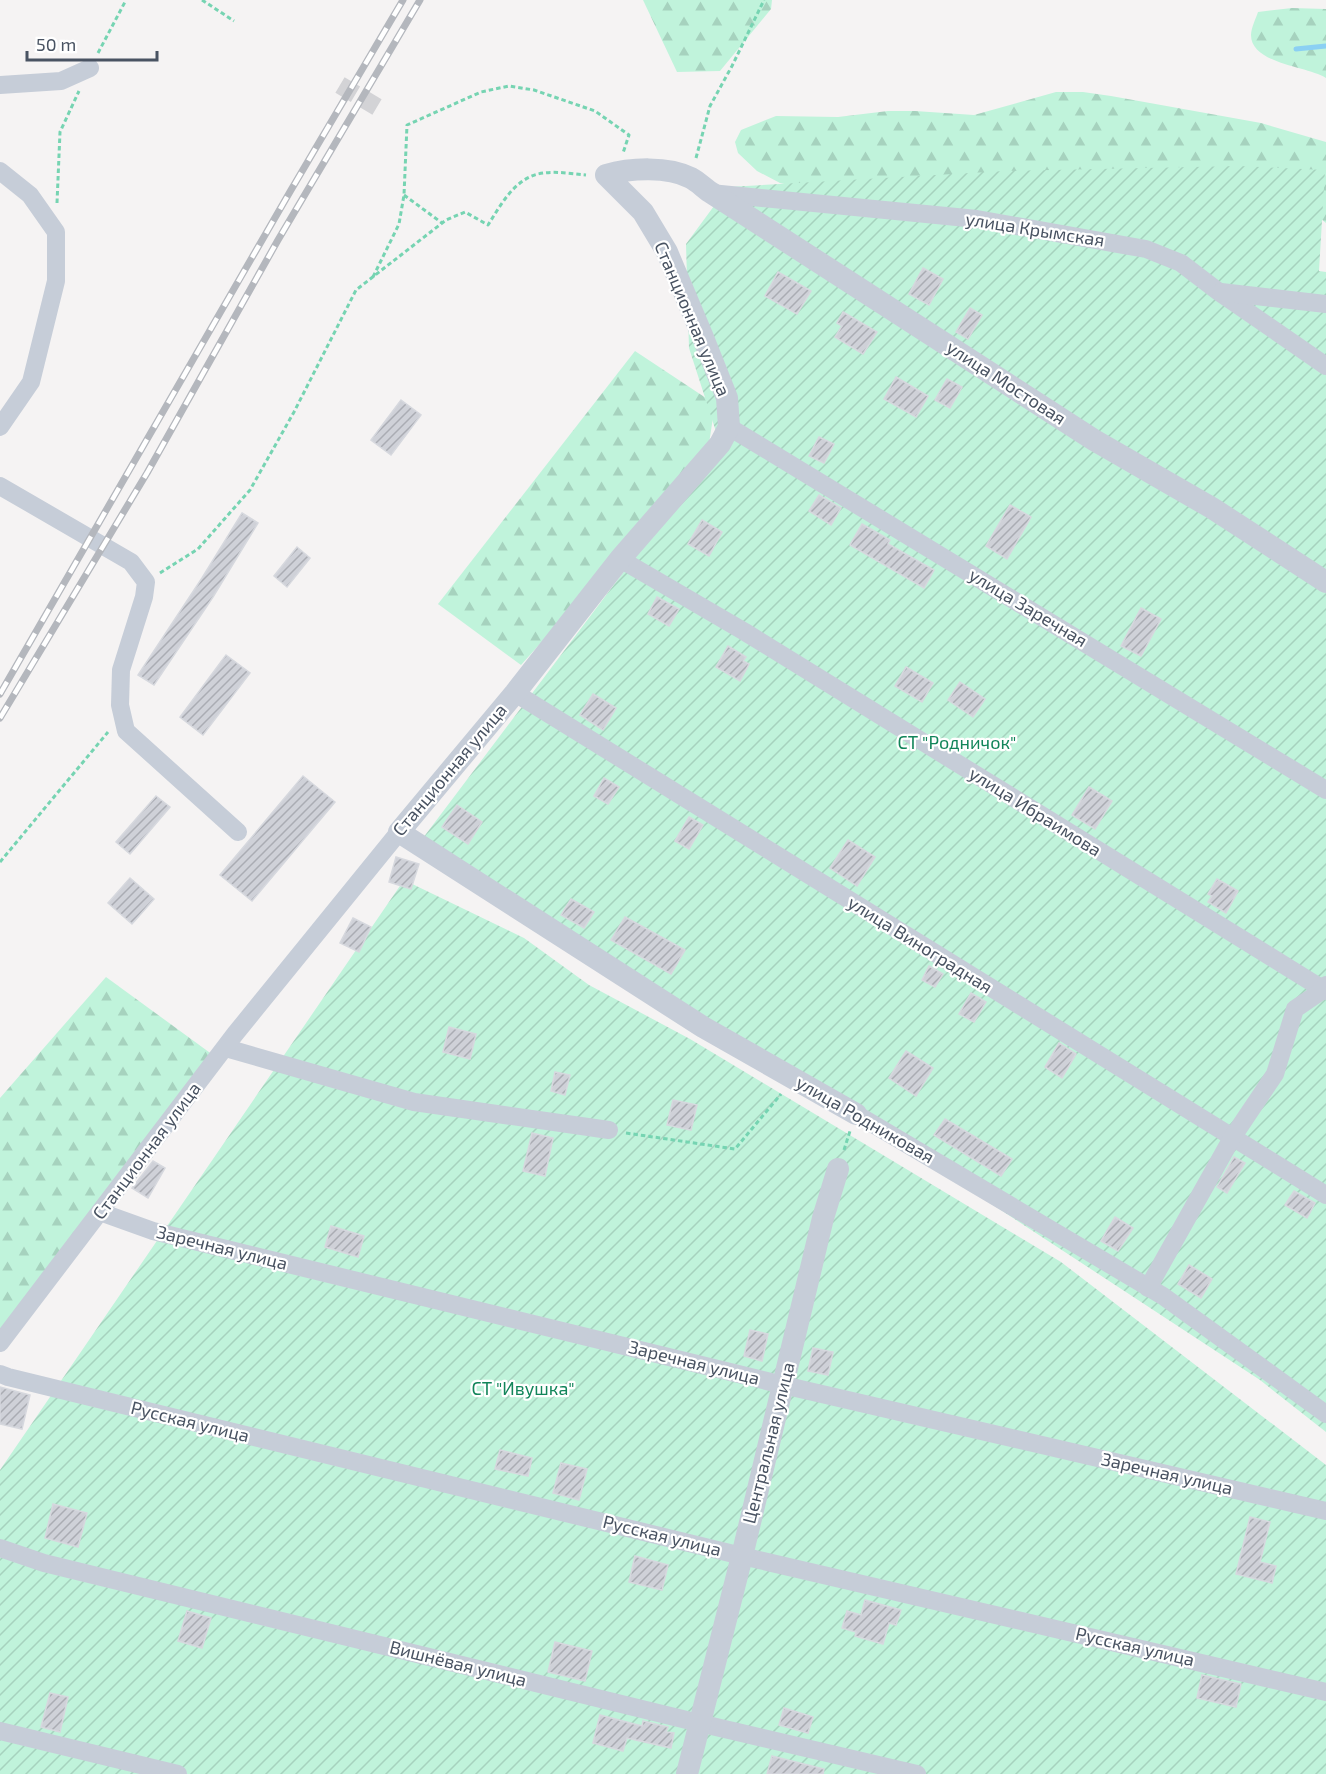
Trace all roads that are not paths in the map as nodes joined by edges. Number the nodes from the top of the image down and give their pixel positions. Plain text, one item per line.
1 (90, 68) road end
2 (0, 85) edge
3 (0, 171) edge
4 (606, 175) joint
5 (710, 192) junction
6 (1219, 292) junction
7 (1326, 304) edge
8 (1326, 366) edge
9 (729, 427) junction
10 (0, 428) edge
11 (0, 486) edge
12 (620, 560) junction
13 (1326, 582) edge
14 (514, 693) junction
15 (1326, 790) edge
16 (238, 832) dead end
17 (399, 832) junction
18 (1325, 989) edge
19 (226, 1048) junction
20 (856, 1114) joint
21 (609, 1130) road end
22 (1232, 1138) junction
23 (837, 1169) road end
24 (1326, 1195) edge
25 (100, 1212) junction
26 (1148, 1288) junction
27 (0, 1343) edge
28 (0, 1374) edge
29 (783, 1385) junction
30 (1326, 1414) edge
31 (1326, 1511) edge
32 (0, 1548) edge
33 (742, 1556) junction
34 (1326, 1692) edge
35 (699, 1723) junction
36 (0, 1731) edge
37 (178, 1774) edge
38 (687, 1774) edge
39 (917, 1774) edge

1 - 2 street
3 - 10 street
4 - 5 street, улица Мостовая
4 - 9 street, Станционная улица
5 - 6 street, улица Крымская
5 - 13 street, улица Мостовая
6 - 7 street
6 - 8 street, улица Крымская
9 - 12 street, Станционная улица
9 - 15 street, улица Заречная
11 - 16 street
12 - 14 street, Станционная улица
12 - 18 street, улица Ибраимова
14 - 17 street, Станционная улица
14 - 22 street, улица Виноградная
17 - 19 street, Станционная улица
17 - 20 street, улица Родниковая
18 - 22 street
19 - 21 street
19 - 25 street, Станционная улица
20 - 26 street, улица Родниковая
22 - 24 street, улица Виноградная
22 - 26 street
23 - 29 street, Центральная улица
25 - 27 street, Станционная улица
25 - 29 street, Заречная улица
26 - 30 street, улица Родниковая
28 - 33 street, Русская улица
29 - 31 street, Заречная улица
29 - 33 street, Центральная улица
32 - 35 street, Вишнёвая улица
33 - 34 street, Русская улица
33 - 35 street, Центральная улица
35 - 38 street, Центральная улица
35 - 39 street, Вишнёвая улица
36 - 37 street

